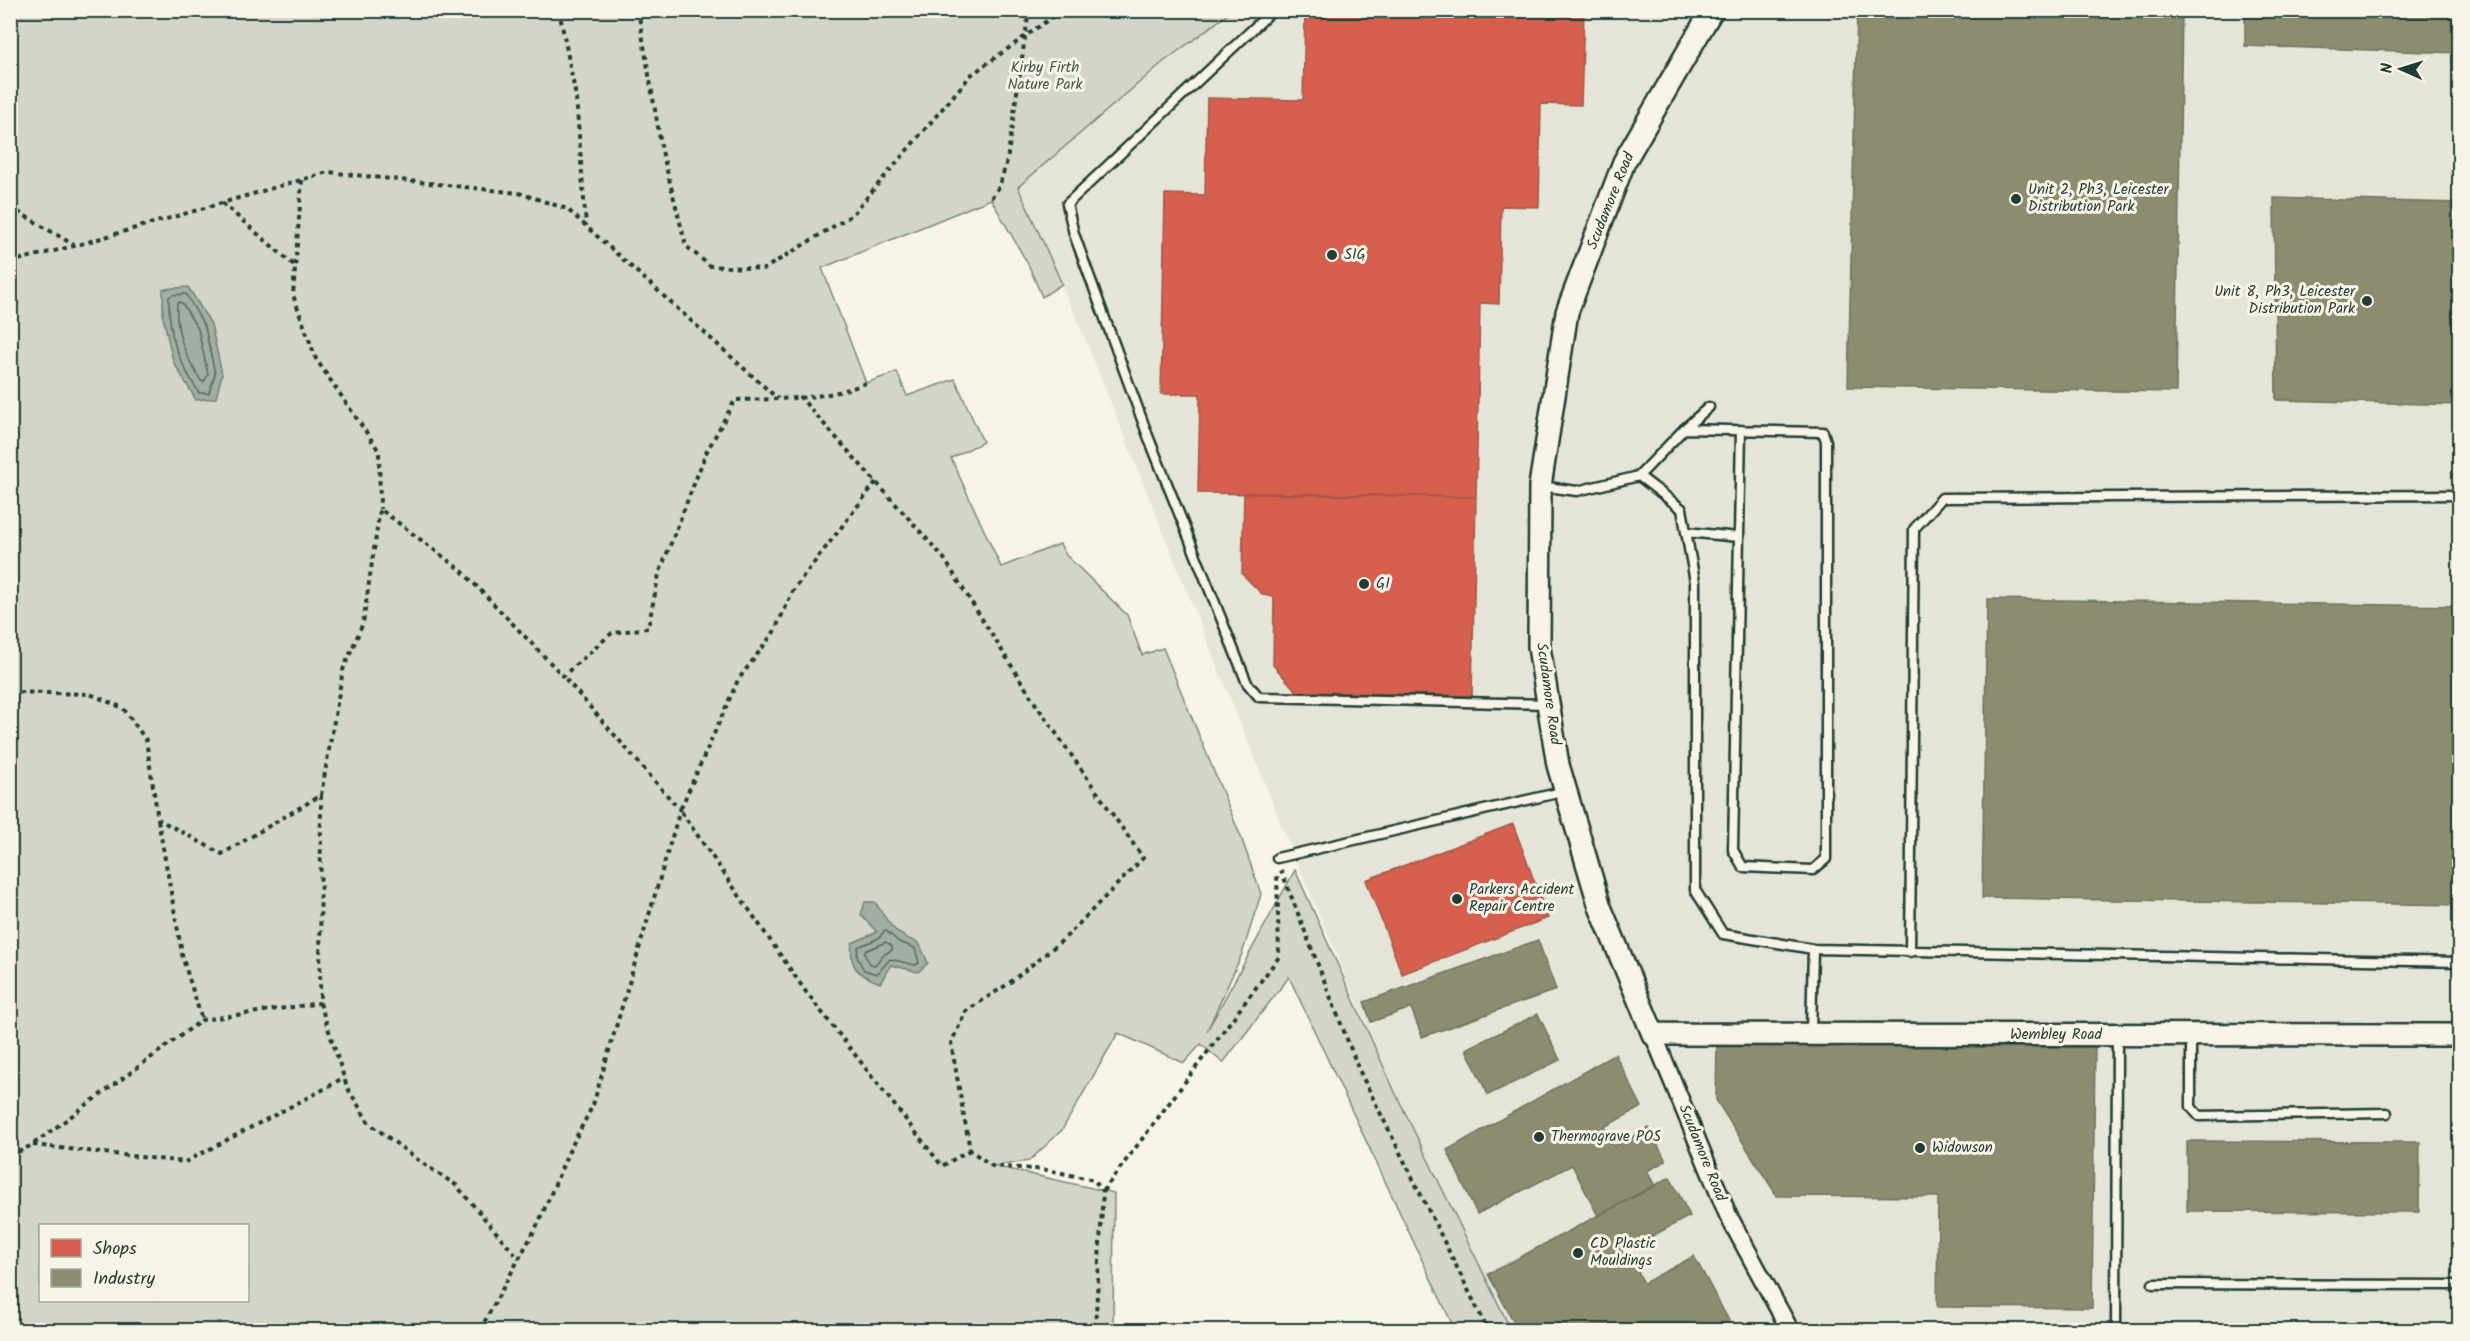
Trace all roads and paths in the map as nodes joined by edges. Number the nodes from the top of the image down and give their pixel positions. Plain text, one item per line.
1 (559, 10) edge
2 (638, 10) edge
3 (1029, 10) edge
4 (1062, 10) edge
5 (1273, 10) edge
6 (1712, 10) edge
7 (1026, 36) junction
8 (302, 180) junction
9 (991, 198) dead end
10 (222, 203) junction
11 (10, 207) edge
12 (586, 226) junction
13 (74, 246) junction
14 (10, 262) edge
15 (295, 267) junction
16 (866, 383) dead end
17 (799, 396) junction
18 (778, 399) junction
19 (1709, 407) dead end
20 (1684, 429) junction
21 (1741, 430) junction
22 (1639, 476) junction
23 (876, 482) junction
24 (1540, 486) junction
25 (2460, 495) edge
26 (380, 509) junction
27 (1686, 532) junction
28 (1739, 537) junction
29 (563, 676) junction
30 (10, 692) edge
31 (1548, 705) junction
32 (1566, 790) junction
33 (321, 795) junction
34 (680, 810) junction
35 (158, 819) junction
36 (1277, 858) junction
37 (1813, 949) junction
38 (1910, 952) junction
39 (2460, 962) edge
40 (320, 1003) junction
41 (202, 1020) junction
42 (1653, 1034) junction
43 (1811, 1034) junction
44 (2117, 1035) junction
45 (2191, 1035) junction
46 (2460, 1035) edge
47 (344, 1077) junction
48 (2387, 1113) dead end
49 (32, 1145) junction
50 (970, 1150) junction
51 (10, 1156) edge
52 (1103, 1191) junction
53 (519, 1259) junction
54 (2153, 1284) dead end
55 (2460, 1285) edge
56 (480, 1330) edge
57 (1095, 1330) edge
58 (1488, 1330) edge
59 (1790, 1330) edge
60 (2116, 1330) edge

1 - 12 path
2 - 7 path
3 - 7 path
4 - 7 path
5 - 31 lane
6 - 24 street, Scudamore Road
7 - 9 path
8 - 10 path
8 - 12 path
8 - 15 path
10 - 13 path
10 - 15 path
11 - 13 path
12 - 18 path
13 - 14 path
15 - 26 path
16 - 17 path
17 - 18 path
17 - 23 path
18 - 29 path
19 - 20 lane
20 - 21 lane
20 - 22 lane
21 - 28 lane
21 - 28 lane
22 - 24 lane
22 - 27 lane
23 - 34 path
23 - 50 path
24 - 31 street, Scudamore Road
25 - 38 lane
26 - 29 path
26 - 33 path
27 - 28 lane
27 - 37 lane
29 - 34 path
30 - 35 path
31 - 32 street, Scudamore Road
32 - 36 lane
32 - 42 street, Scudamore Road
33 - 35 path
33 - 40 path
34 - 50 path
34 - 53 path
35 - 41 path
36 - 52 path
36 - 58 path
37 - 38 lane
37 - 43 lane
38 - 39 lane
40 - 41 path
40 - 47 path
41 - 49 path
42 - 43 street, Wembley Road
42 - 59 street, Scudamore Road
43 - 44 street, Wembley Road
44 - 45 street, Wembley Road
44 - 60 lane
45 - 46 street, Wembley Road
45 - 48 lane
47 - 49 path
47 - 53 path
49 - 51 path
50 - 52 path
52 - 57 path
53 - 56 path
54 - 55 lane

